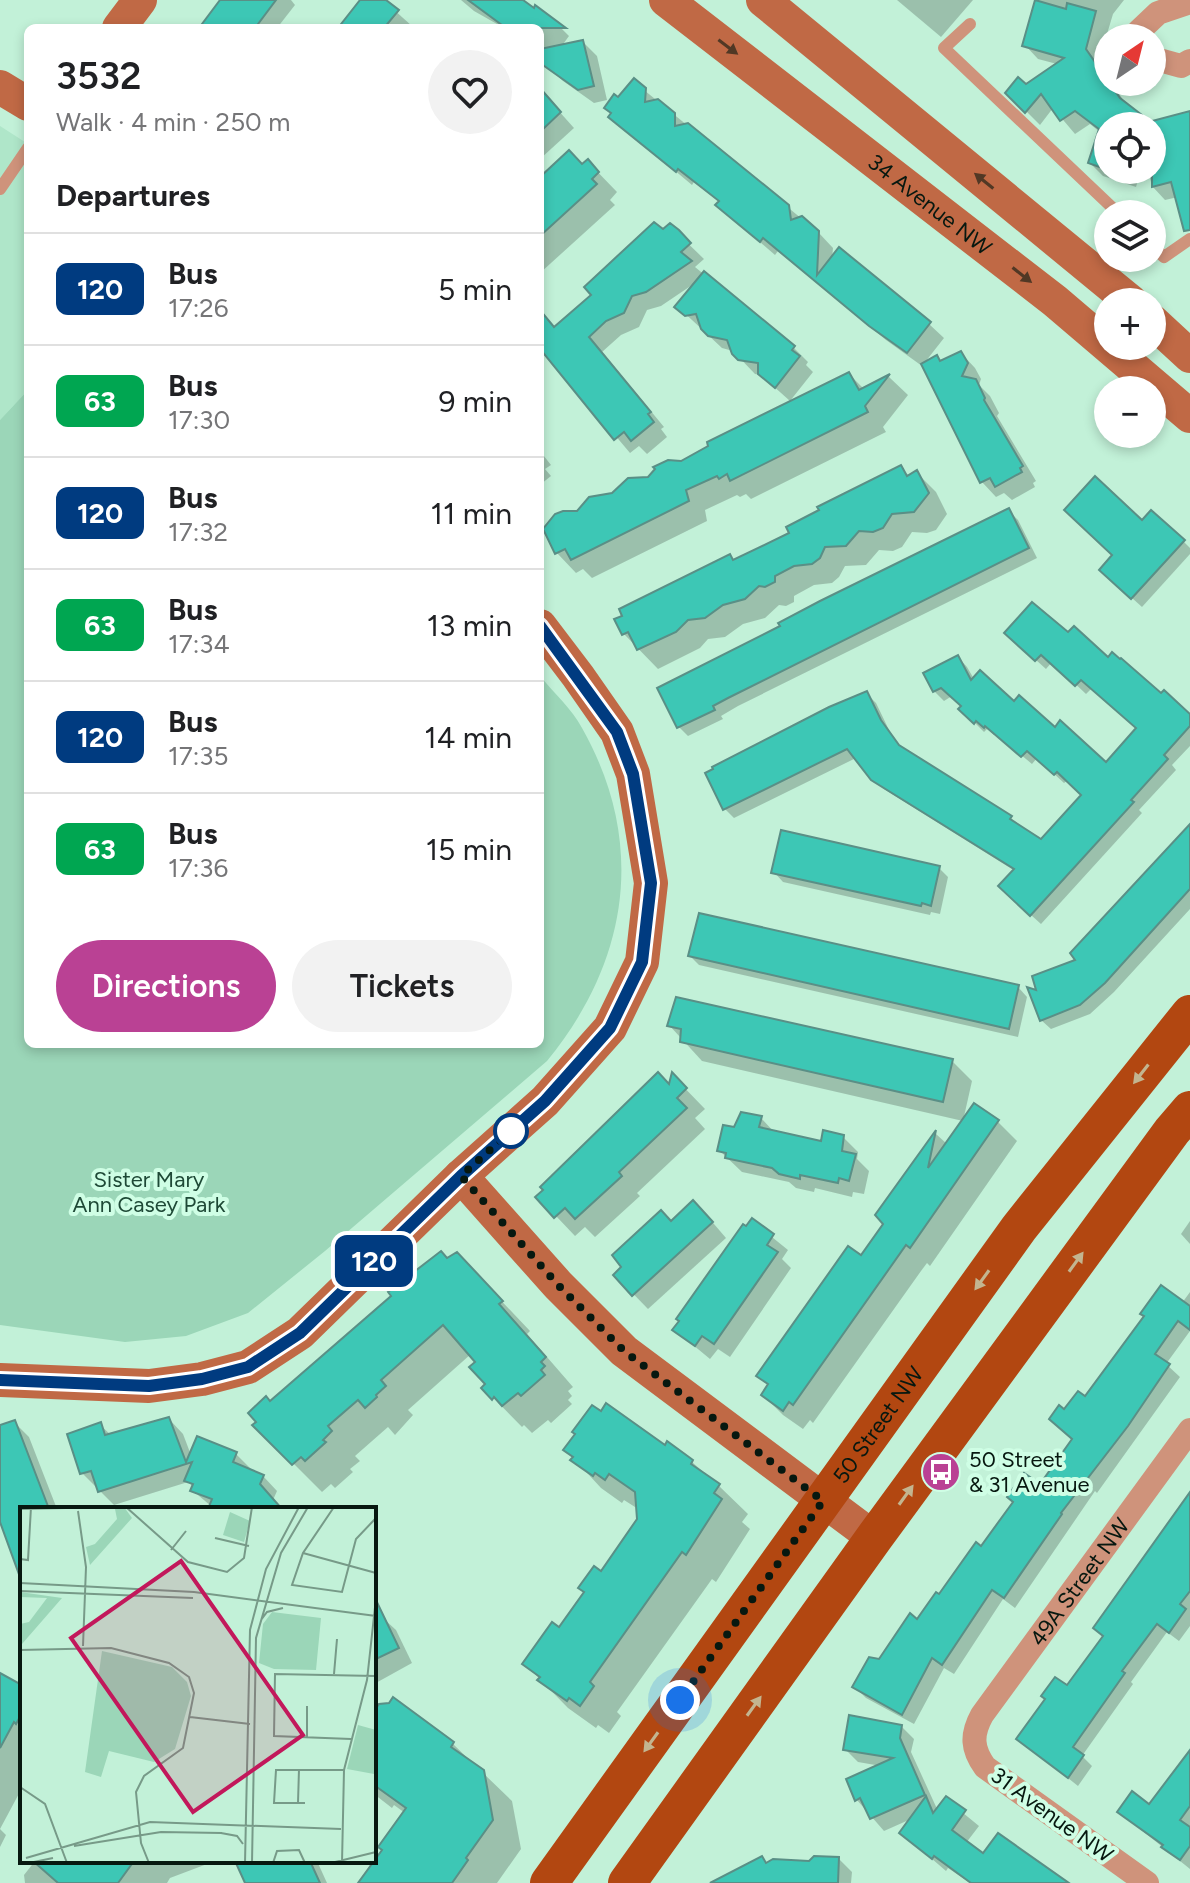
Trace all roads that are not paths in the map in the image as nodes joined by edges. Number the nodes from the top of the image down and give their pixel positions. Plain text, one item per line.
1 (140, 0) edge
2 (666, 0) edge
3 (763, 0) edge
4 (1190, 2) edge
5 (122, 24) edge
6 (970, 24) dead end
7 (1146, 24) edge
8 (1190, 61) edge
9 (1166, 62) edge
10 (0, 87) edge
11 (24, 102) edge
12 (24, 154) edge
13 (0, 189) edge
14 (1104, 200) edge
15 (1190, 239) edge
16 (1166, 256) edge
17 (1114, 288) edge
18 (1166, 334) edge
19 (1190, 356) edge
20 (1190, 416) edge
21 (544, 632) edge
22 (1190, 1014) edge
23 (1190, 1110) edge
24 (461, 1176) junction
25 (0, 1380) edge
26 (1190, 1430) edge
27 (823, 1501) junction
28 (874, 1538) junction
29 (973, 1736) joint
30 (549, 1883) edge
31 (627, 1883) edge
32 (1147, 1883) edge

1 - 5 street
2 -> 20 street, 34 Avenue NW
17 -> 3 street
4 - 7 street
6 - 14 lane
8 - 9 street
10 - 11 street
12 - 13 lane
15 - 16 lane
18 - 19 street
21 - 24 street
22 -> 27 main road, 50 Street NW
28 -> 23 main road
24 - 25 street
24 - 27 street
26 - 29 street, 49A Street NW
27 - 28 street
27 -> 30 main road, 50 Street NW
31 -> 28 main road
29 - 32 street, 31 Avenue NW

